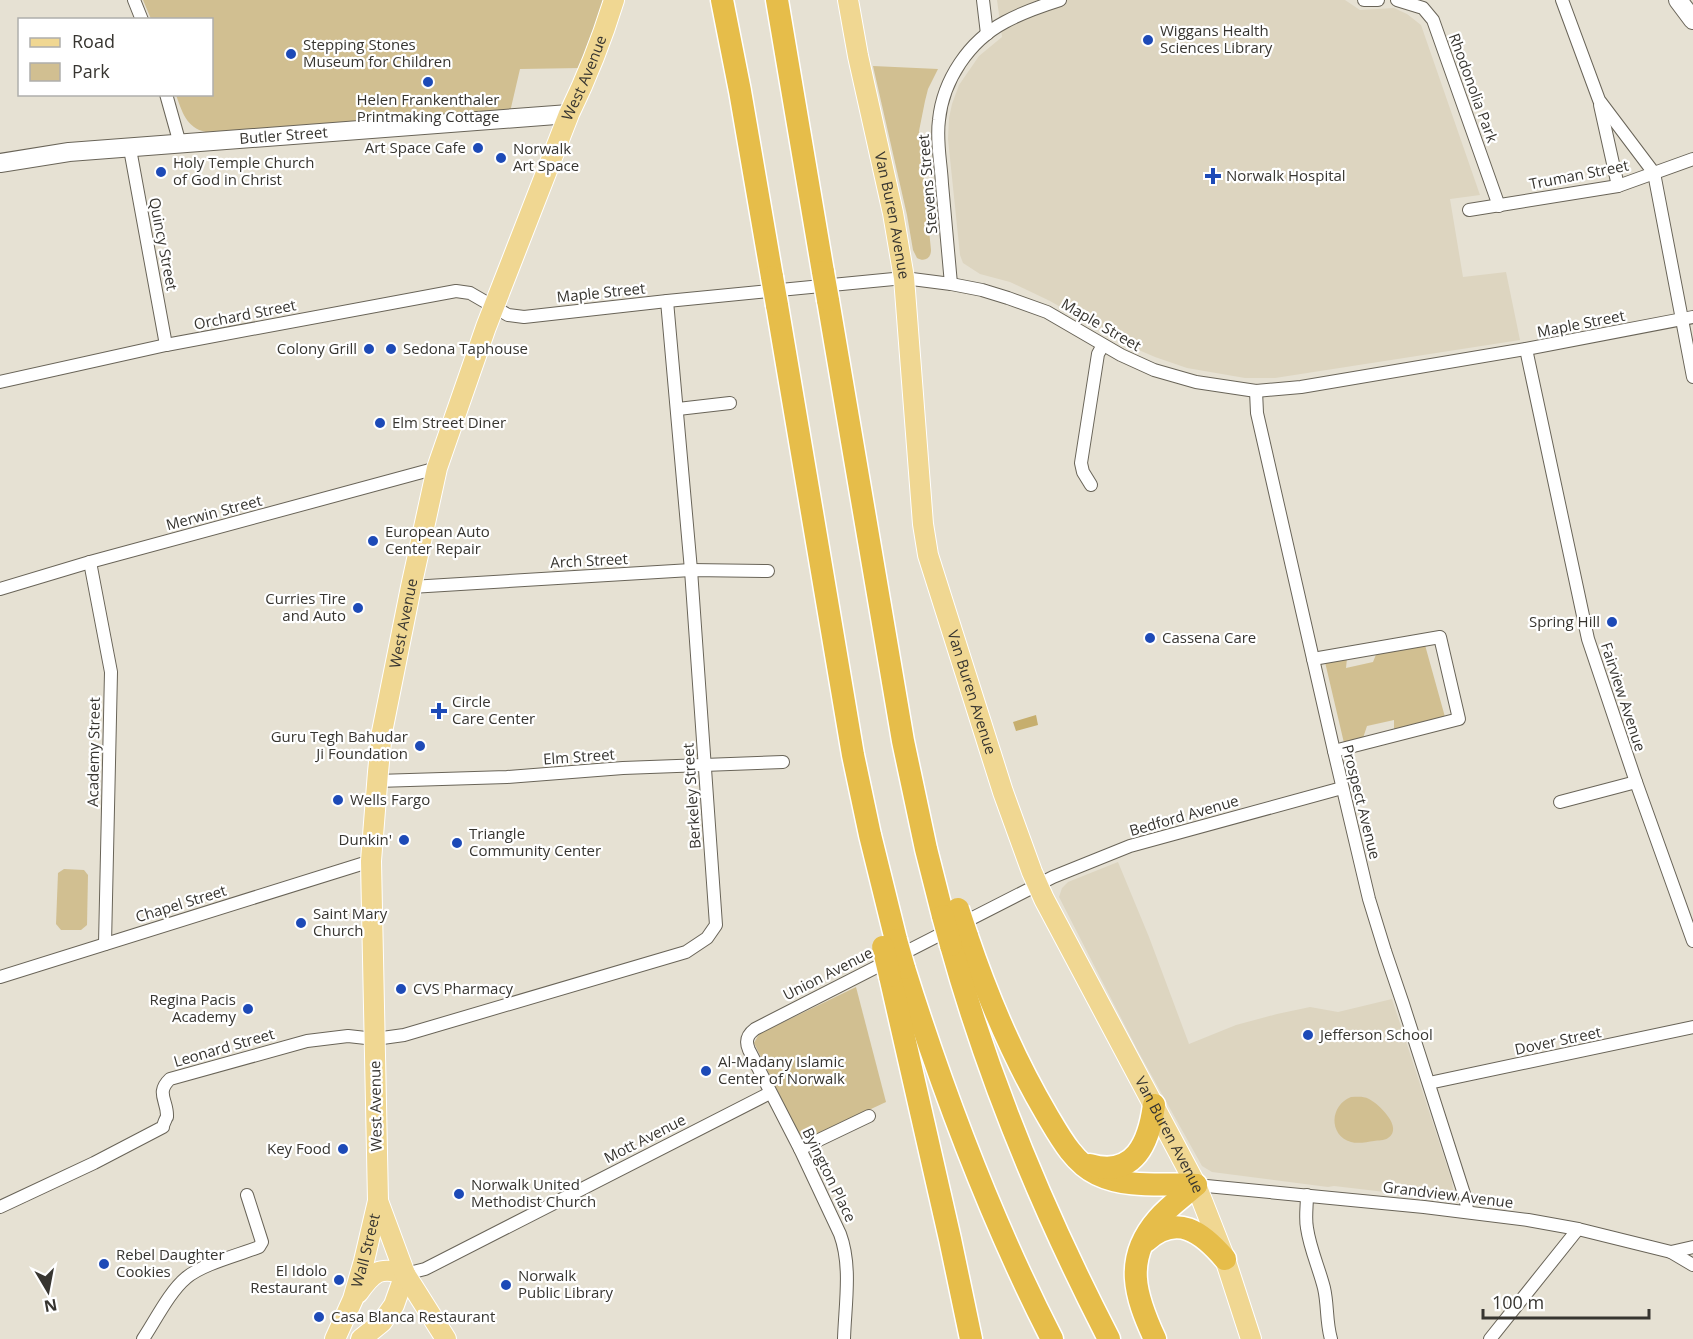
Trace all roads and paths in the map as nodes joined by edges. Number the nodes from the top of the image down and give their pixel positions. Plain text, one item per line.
1 (134, 0) edge
2 (614, 0) edge
3 (722, 0) edge
4 (731, 0) edge
5 (777, 0) edge
6 (848, 0) edge
7 (983, 0) edge
8 (1060, 0) edge
9 (1364, 0) edge
10 (1378, 0) edge
11 (1397, 0) edge
12 (1562, 0) edge
13 (1677, 0) edge
14 (141, 18) edge
15 (1693, 20) edge
16 (987, 34) junction
17 (740, 91) junction
18 (167, 96) edge
19 (1599, 100) junction
20 (569, 114) junction
21 (180, 144) junction
22 (130, 149) junction
23 (1693, 159) edge
24 (0, 163) edge
25 (1654, 173) junction
26 (1618, 186) junction
27 (1499, 206) junction
28 (1469, 210) dead end
29 (904, 278) junction
30 (951, 284) junction
31 (667, 301) junction
32 (494, 307) junction
33 (1687, 318) edge
34 (166, 345) junction
35 (1103, 345) junction
36 (1526, 350) junction
37 (1693, 377) edge
38 (0, 382) edge
39 (1256, 391) junction
40 (730, 404) dead end
41 (678, 409) junction
42 (437, 468) junction
43 (1091, 485) dead end
44 (90, 562) junction
45 (691, 570) junction
46 (768, 571) dead end
47 (411, 586) junction
48 (0, 589) edge
49 (1313, 659) junction
50 (1334, 751) junction
51 (783, 762) dead end
52 (705, 764) junction
53 (377, 781) junction
54 (1636, 782) junction
55 (1342, 788) junction
56 (1560, 802) dead end
57 (371, 861) junction
58 (1038, 884) junction
59 (959, 940) junction
60 (1693, 941) edge
61 (923, 942) joint
62 (105, 944) junction
63 (897, 972) junction
64 (0, 977) edge
65 (1693, 1027) edge
66 (749, 1034) joint
67 (375, 1039) junction
68 (1429, 1083) junction
69 (770, 1093) junction
70 (1154, 1105) junction
71 (869, 1116) dead end
72 (800, 1149) junction
73 (1080, 1162) junction
74 (1196, 1185) junction
75 (1307, 1195) junction
76 (247, 1196) dead end
77 (378, 1201) junction
78 (0, 1207) edge
79 (1467, 1212) junction
80 (1578, 1229) junction
81 (1141, 1247) junction
82 (1693, 1247) edge
83 (1671, 1252) junction
84 (1225, 1259) junction
85 (1693, 1265) edge
86 (405, 1274) junction
87 (353, 1299) junction
88 (143, 1339) edge
89 (335, 1339) edge
90 (360, 1339) edge
91 (446, 1339) edge
92 (844, 1339) edge
93 (971, 1339) edge
94 (1052, 1339) edge
95 (1109, 1339) edge
96 (1155, 1339) edge
97 (1251, 1339) edge
98 (1331, 1339) edge
99 (1490, 1339) edge

1 - 14 street
2 - 20 main road, West Avenue
3 - 17 highway
4 - 17 highway
5 - 59 highway, bridge
6 - 29 main road, Van Buren Avenue
7 - 16 street
8 - 16 street, Stevens Street
9 - 10 street
11 - 27 street, Rhodonolia Park
12 - 19 street
13 - 15 main road
16 - 30 street, Stevens Street
17 - 63 highway, bridge
18 - 21 street
19 - 25 street
19 - 26 street
20 - 21 main road, Butler Street
20 - 32 main road, West Avenue
21 - 22 main road, Butler Street
22 - 24 main road, Butler Street
22 - 34 street, Quincy Street
23 - 25 street, Truman Street
25 - 26 street, Truman Street
25 - 33 street
26 - 27 street, Truman Street
27 - 28 street, Truman Street
29 - 30 street, Maple Street
29 - 31 street, Maple Street
29 - 58 main road, Van Buren Avenue
30 - 35 street, Maple Street
31 - 32 street, Maple Street
31 - 41 street, Berkeley Street
32 - 34 street, Orchard Street
32 - 42 main road, West Avenue
33 - 36 street, Maple Street
33 - 37 street
34 - 38 street, Orchard Street
35 - 39 street, Maple Street
35 - 43 street
36 - 39 street, Maple Street
36 - 54 street, Fairview Avenue
39 - 49 street, Prospect Avenue
40 - 41 street
41 - 45 street, Berkeley Street
42 - 44 street, Merwin Street
42 - 47 main road, West Avenue
44 - 48 street, Merwin Street
44 - 62 street, Academy Street
45 - 46 street, Arch Street
45 - 47 street, Arch Street
45 - 52 street, Berkeley Street
47 - 53 main road, West Avenue
49 - 50 street, Prospect Avenue
49 - 50 street
50 - 55 street, Prospect Avenue
51 - 52 street, Elm Street
52 - 53 street, Elm Street
52 - 67 street, Berkeley Street
53 - 57 main road, West Avenue
54 - 56 street
54 - 60 street, Fairview Avenue
55 - 58 street, Bedford Avenue
55 - 68 street, Prospect Avenue
57 - 62 street, Chapel Street
57 - 67 main road, West Avenue
58 - 61 street, Bedford Avenue
58 - 70 main road, Van Buren Avenue
59 - 73 highway
59 - 95 highway
61 - 66 street, Union Avenue
62 - 64 street, Chapel Street
63 - 93 highway
63 - 94 highway
65 - 68 street, Dover Street
66 - 69 street, Byington Place
67 - 77 main road, West Avenue
67 - 78 street, Leonard Street
68 - 79 street, Prospect Avenue
69 - 72 street, Byington Place
69 - 86 street, Mott Avenue
70 - 73 highway
70 - 74 main road, Van Buren Avenue
71 - 72 street
72 - 92 street, Byington Place
73 - 74 highway
74 - 75 street, Grandview Avenue
74 - 81 highway
74 - 84 main road, Van Buren Avenue
75 - 79 street, Grandview Avenue
75 - 98 street
76 - 88 street
77 - 86 main road, West Avenue
77 - 87 main road, Wall Street
79 - 80 street, Grandview Avenue
80 - 83 street, Grandview Avenue
80 - 99 street
81 - 84 highway
81 - 96 highway
82 - 83 street, Grandview Avenue
83 - 85 street
84 - 97 main road, Van Buren Avenue
86 - 87 main road, Wall Street
86 - 90 main road
86 - 91 main road, West Avenue
87 - 89 main road, Wall Street

